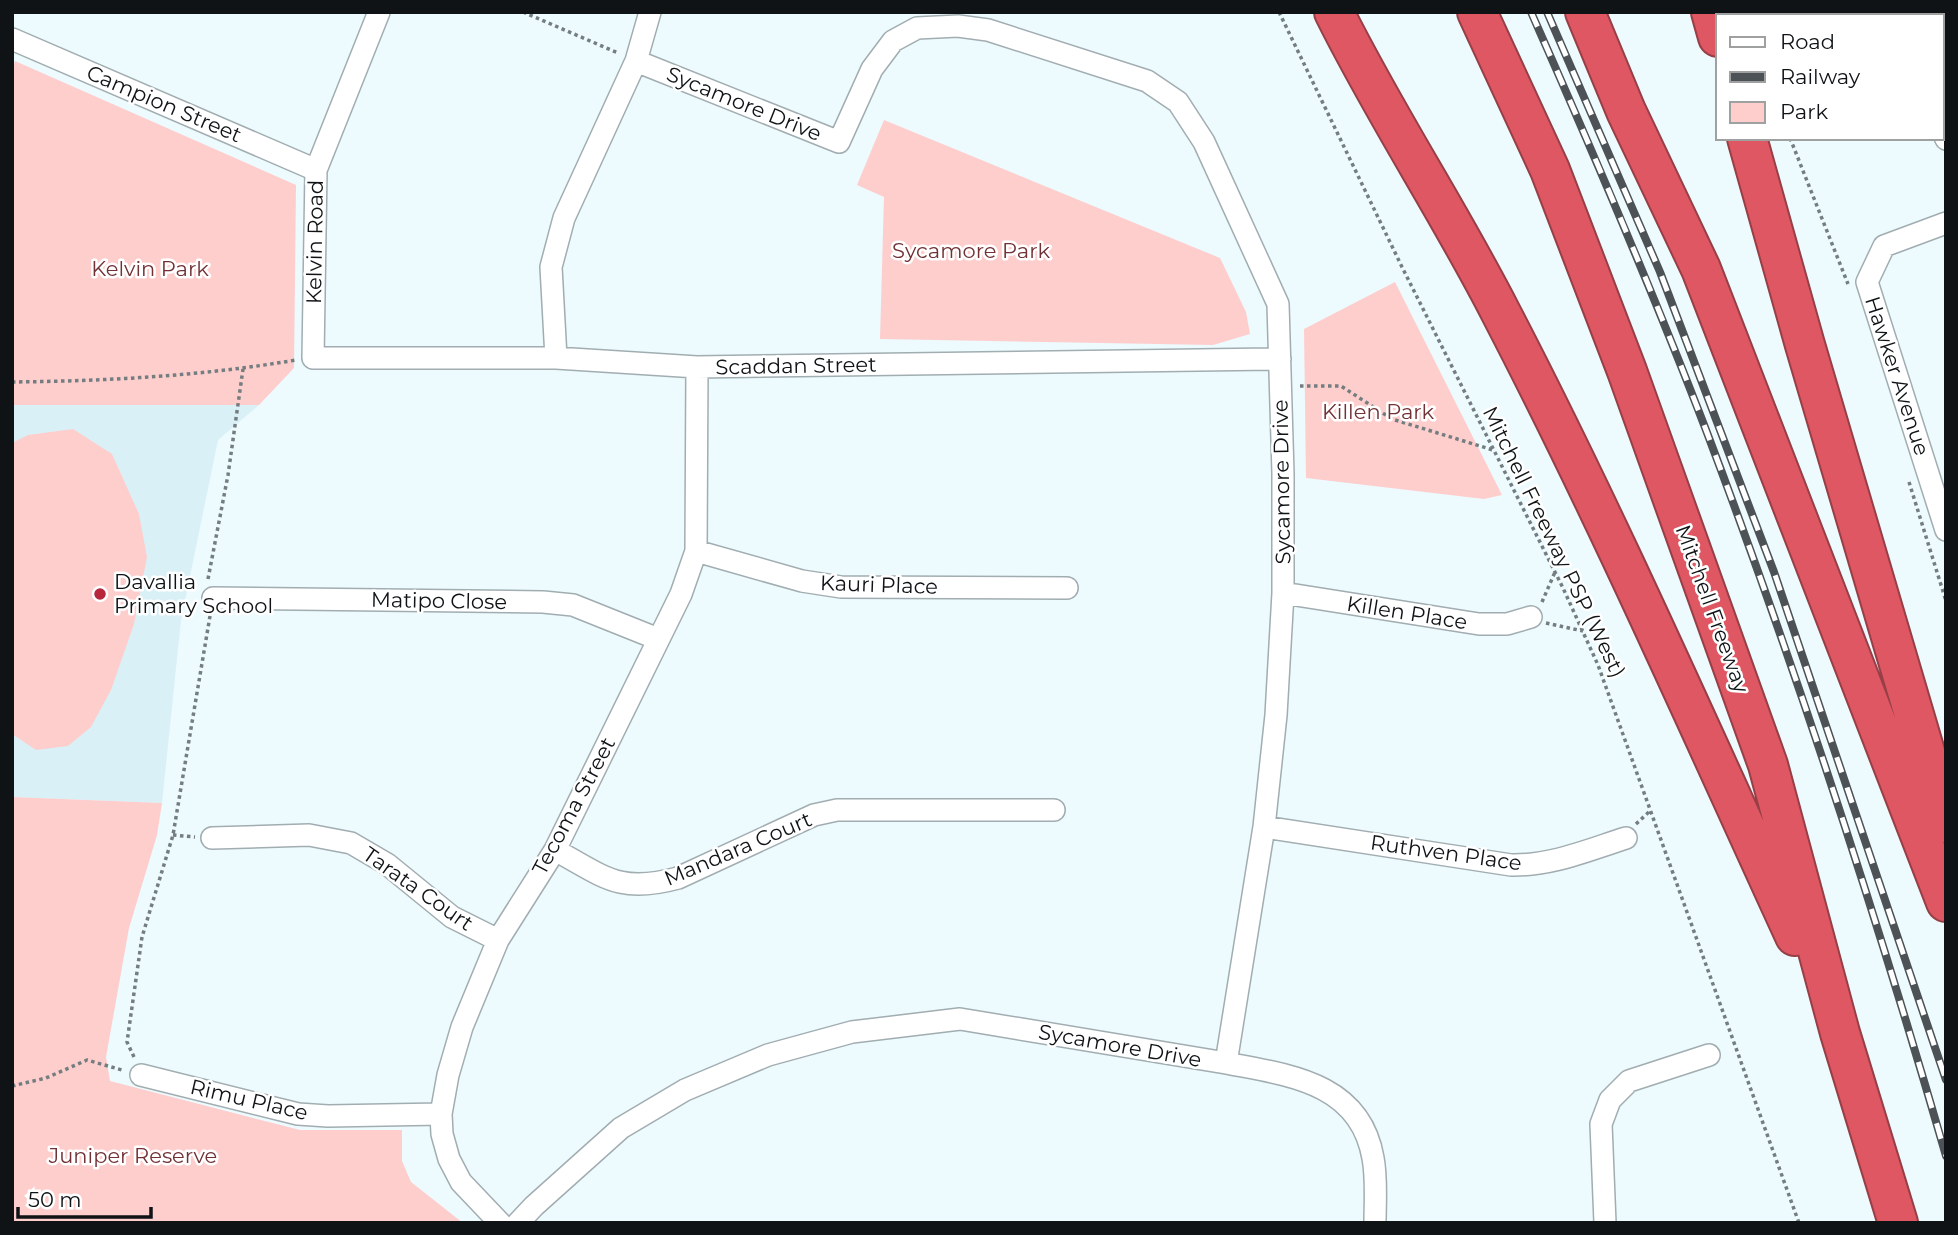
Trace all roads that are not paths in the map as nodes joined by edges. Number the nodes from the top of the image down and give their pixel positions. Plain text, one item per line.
1 (379, 12) edge
2 (650, 12) edge
3 (1334, 12) edge
4 (1477, 12) edge
5 (1585, 12) edge
6 (1711, 12) edge
7 (1716, 30) edge
8 (12, 39) edge
9 (636, 61) junction
10 (1748, 140) edge
11 (316, 170) junction
12 (1946, 223) edge
13 (313, 358) joint
14 (556, 358) junction
15 (1280, 359) junction
16 (698, 367) junction
17 (1946, 530) edge
18 (696, 551) junction
19 (1067, 588) dead end
20 (210, 589) road end
21 (1283, 593) junction
22 (1531, 617) dead end
23 (658, 639) junction
24 (1054, 810) dead end
25 (1946, 823) edge
26 (1264, 827) junction
27 (212, 838) dead end
28 (1626, 838) dead end
29 (555, 850) junction
30 (1946, 902) edge
31 (498, 940) junction
32 (1839, 1033) junction
33 (1709, 1055) dead end
34 (1226, 1063) junction
35 (141, 1075) road end
36 (441, 1114) junction
37 (500, 1223) edge
38 (518, 1223) edge
39 (1375, 1223) edge
40 (1605, 1223) edge
41 (1898, 1223) edge

1 - 11 street, Kelvin Road
2 - 9 street
3 - 32 highway
4 - 32 highway, Mitchell Freeway
5 - 30 highway
6 - 7 highway
8 - 11 street, Campion Street
9 - 14 street
9 - 15 street, Sycamore Drive
10 - 25 highway
11 - 13 street, Kelvin Road
12 - 17 street, Hawker Avenue
13 - 14 street, Scaddan Street
14 - 16 street, Scaddan Street
15 - 16 street, Scaddan Street
15 - 21 street, Sycamore Drive
16 - 18 street, Tecoma Street
18 - 19 street, Kauri Place
18 - 23 street, Tecoma Street
20 - 23 street, Matipo Close
21 - 22 street, Killen Place
21 - 26 street, Sycamore Drive
23 - 29 street, Tecoma Street
24 - 29 street, Mandara Court
26 - 28 street, Ruthven Place
26 - 34 street, Sycamore Drive
27 - 31 street, Tarata Court
29 - 31 street, Tecoma Street
31 - 36 street, Tecoma Street
32 - 41 highway, Mitchell Freeway
33 - 40 street
34 - 38 street, Sycamore Drive
34 - 39 street
35 - 36 street, Rimu Place
36 - 37 street, Tecoma Street

